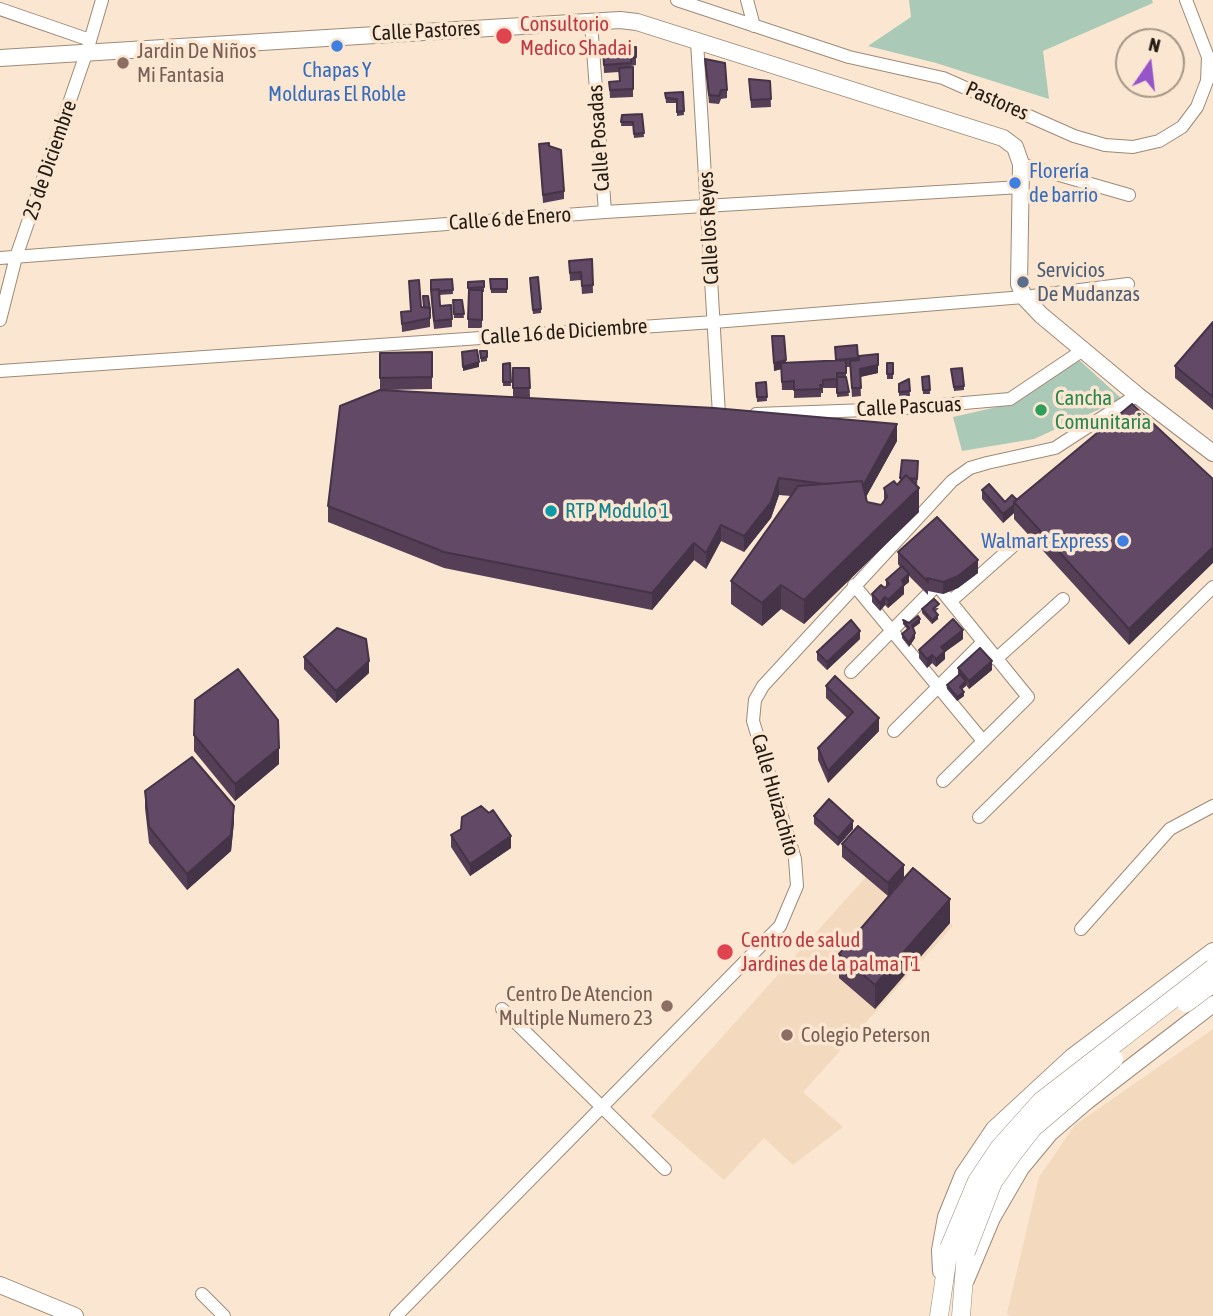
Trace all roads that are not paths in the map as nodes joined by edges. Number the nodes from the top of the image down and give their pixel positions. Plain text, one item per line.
1 (102, 0) edge
2 (677, 0) edge
3 (747, 0) edge
4 (1186, 0) edge
5 (0, 9) edge
6 (591, 22) junction
7 (754, 26) junction
8 (697, 41) junction
9 (89, 45) junction
10 (0, 58) edge
11 (1021, 164) junction
12 (1021, 187) junction
13 (1129, 195) dead end
14 (709, 206) junction
15 (605, 212) junction
16 (16, 257) junction
17 (0, 258) edge
18 (1128, 285) dead end
19 (1024, 297) junction
20 (0, 320) edge
21 (714, 322) junction
22 (1083, 350) junction
23 (0, 371) edge
24 (1137, 395) junction
25 (705, 414) edge
26 (746, 414) edge
27 (1213, 453) edge
28 (1013, 546) dead end
29 (854, 585) junction
30 (1213, 587) edge
31 (1063, 599) dead end
32 (951, 601) junction
33 (892, 630) junction
34 (982, 643) junction
35 (996, 659) junction
36 (850, 672) dead end
37 (938, 688) junction
38 (894, 731) dead end
39 (983, 741) junction
40 (943, 782) dead end
41 (1213, 806) edge
42 (979, 817) dead end
43 (1081, 929) dead end
44 (1210, 960) edge
45 (1213, 983) edge
46 (1213, 1004) edge
47 (502, 1009) dead end
48 (1132, 1012) junction
49 (1159, 1045) junction
50 (602, 1107) junction
51 (665, 1169) dead end
52 (958, 1250) junction
53 (0, 1285) edge
54 (964, 1286) junction
55 (943, 1292) junction
56 (202, 1294) dead end
57 (72, 1315) edge
58 (224, 1316) edge
59 (397, 1316) edge
60 (939, 1316) edge
61 (961, 1316) edge

1 - 9 street, 25 de Diciembre
2 - 7 street, Pastores
3 - 7 street
4 - 7 street, Pastores
5 - 9 street
6 - 8 street, Calle Pastores
6 - 9 street, Calle Pastores
6 - 15 street, Calle Posadas
8 - 11 street, Calle Pastores
8 - 14 street, Calle los Reyes
9 - 10 street, Calle Pastores
9 - 16 street, 25 de Diciembre
11 - 12 street
11 - 13 street
12 - 14 street, Calle 6 de Enero
12 - 19 street
14 - 15 street, Calle 6 de Enero
14 - 21 street, Calle los Reyes
15 - 16 street, Calle 6 de Enero
16 - 17 street, Calle 6 de Enero
16 - 20 street, 25 de Diciembre
18 - 19 street, Calle 16 de Diciembre
19 - 21 street, Calle 16 de Diciembre
19 - 22 street
21 - 23 street, Calle 16 de Diciembre
21 - 25 street, Calle los Reyes
22 - 24 street
22 - 26 street, Calle Pascuas
24 - 27 street
24 - 29 street, Calle Huizachito
28 - 32 street
29 - 33 street
29 - 50 street, Calle Huizachito
30 - 42 street
31 - 35 street
32 - 33 street
32 - 34 street
33 - 36 street
33 - 37 street
34 - 35 street
34 - 37 street
35 - 39 street
37 - 38 street
37 - 39 street
39 - 40 street
41 - 43 street
44 - 48 street
44 - 52 main road, bridge
45 - 52 main road, bridge
46 - 49 street
47 - 50 street
48 - 49 street
48 - 55 street
49 - 54 street
50 - 51 street
50 - 59 street, Calle Huizachito
52 - 54 main road
52 - 55 main road
53 - 57 street
54 - 61 main road
55 - 60 main road
56 - 58 street

